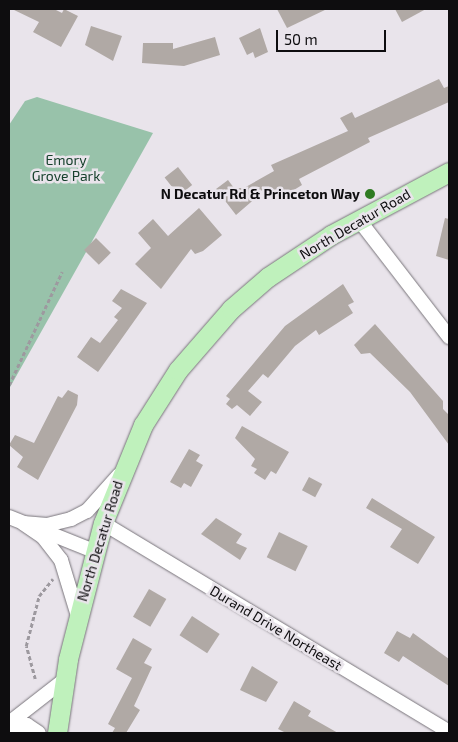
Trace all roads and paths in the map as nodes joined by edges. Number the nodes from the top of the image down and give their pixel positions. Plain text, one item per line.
1 (449, 172) edge
2 (359, 220) junction
3 (62, 272) dead end
4 (449, 337) edge
5 (9, 385) edge
6 (122, 472) junction
7 (9, 517) edge
8 (23, 523) junction
9 (103, 523) junction
10 (94, 551) junction
11 (65, 571) junction
12 (78, 616) junction
13 (35, 679) dead end
14 (64, 680) junction
15 (9, 725) edge
16 (449, 732) edge
17 (39, 733) edge
18 (57, 733) edge

1 - 2 main road, North Decatur Road
2 - 4 street
2 - 6 main road, North Decatur Road
3 - 5 path
6 - 8 street
6 - 9 main road, North Decatur Road
7 - 8 street
8 - 10 street
8 - 11 street
9 - 10 main road, North Decatur Road
9 - 16 street, Durand Drive Northeast
10 - 12 main road, North Decatur Road
11 - 12 street
11 - 13 path
12 - 14 main road, North Decatur Road
14 - 15 street
14 - 18 main road, North Decatur Road
15 - 17 street

